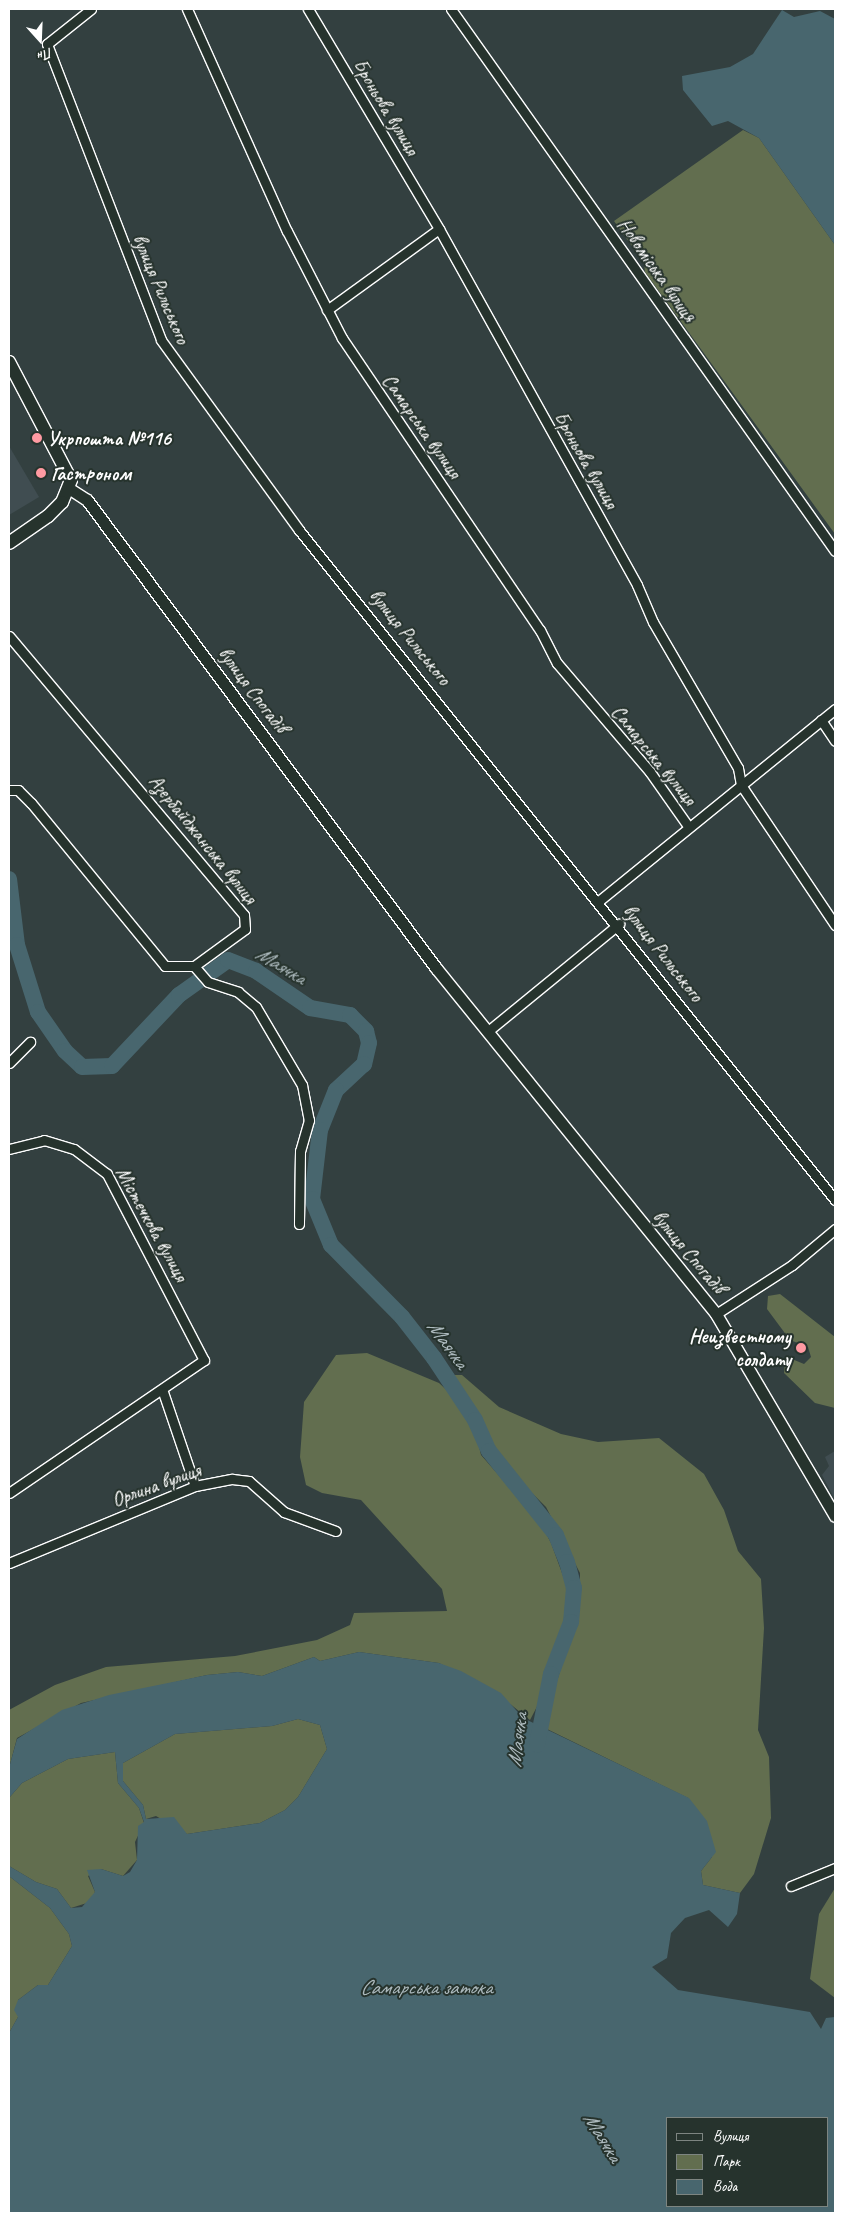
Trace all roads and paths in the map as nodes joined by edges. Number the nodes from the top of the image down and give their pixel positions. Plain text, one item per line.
1 (91, 9) edge
2 (187, 9) edge
3 (308, 9) edge
4 (451, 9) edge
5 (440, 229) junction
6 (327, 310) junction
7 (9, 362) edge
8 (70, 489) junction
9 (9, 543) edge
10 (835, 551) edge
11 (9, 636) edge
12 (835, 709) edge
13 (821, 720) junction
14 (835, 741) edge
15 (741, 785) junction
16 (9, 790) edge
17 (688, 826) junction
18 (600, 900) junction
19 (618, 924) junction
20 (835, 925) edge
21 (196, 969) junction
22 (487, 1032) junction
23 (30, 1042) dead end
24 (9, 1064) edge
25 (9, 1149) edge
26 (835, 1200) edge
27 (298, 1224) dead end
28 (835, 1229) edge
29 (716, 1314) junction
30 (163, 1392) junction
31 (195, 1486) junction
32 (9, 1493) edge
33 (835, 1516) edge
34 (336, 1531) dead end
35 (9, 1563) edge
36 (835, 1868) edge
37 (791, 1886) dead end

1 - 18 street, вулиця Рильського
2 - 6 street, Самарська вулиця
3 - 5 street, Броньова вулиця
4 - 10 street, Новоміська вулиця
5 - 6 street
5 - 15 street, Броньова вулиця
6 - 17 street, Самарська вулиця
7 - 8 main road
8 - 9 main road
8 - 22 street, вулиця Спогадів
11 - 21 street, Азербайджанська вулиця
12 - 13 street
13 - 14 street
13 - 15 street
15 - 17 street
15 - 20 street, Броньова вулиця
16 - 21 street
17 - 18 street
18 - 19 street, вулиця Рильського
19 - 22 street
19 - 26 street, вулиця Рильського
21 - 27 street
22 - 29 street, вулиця Спогадів
23 - 24 street
25 - 30 street, Містечкова вулиця
28 - 29 street
29 - 33 street, вулиця Спогадів
30 - 31 street
30 - 32 street
31 - 34 street, Орлина вулиця
31 - 35 street, Орлина вулиця
36 - 37 street

